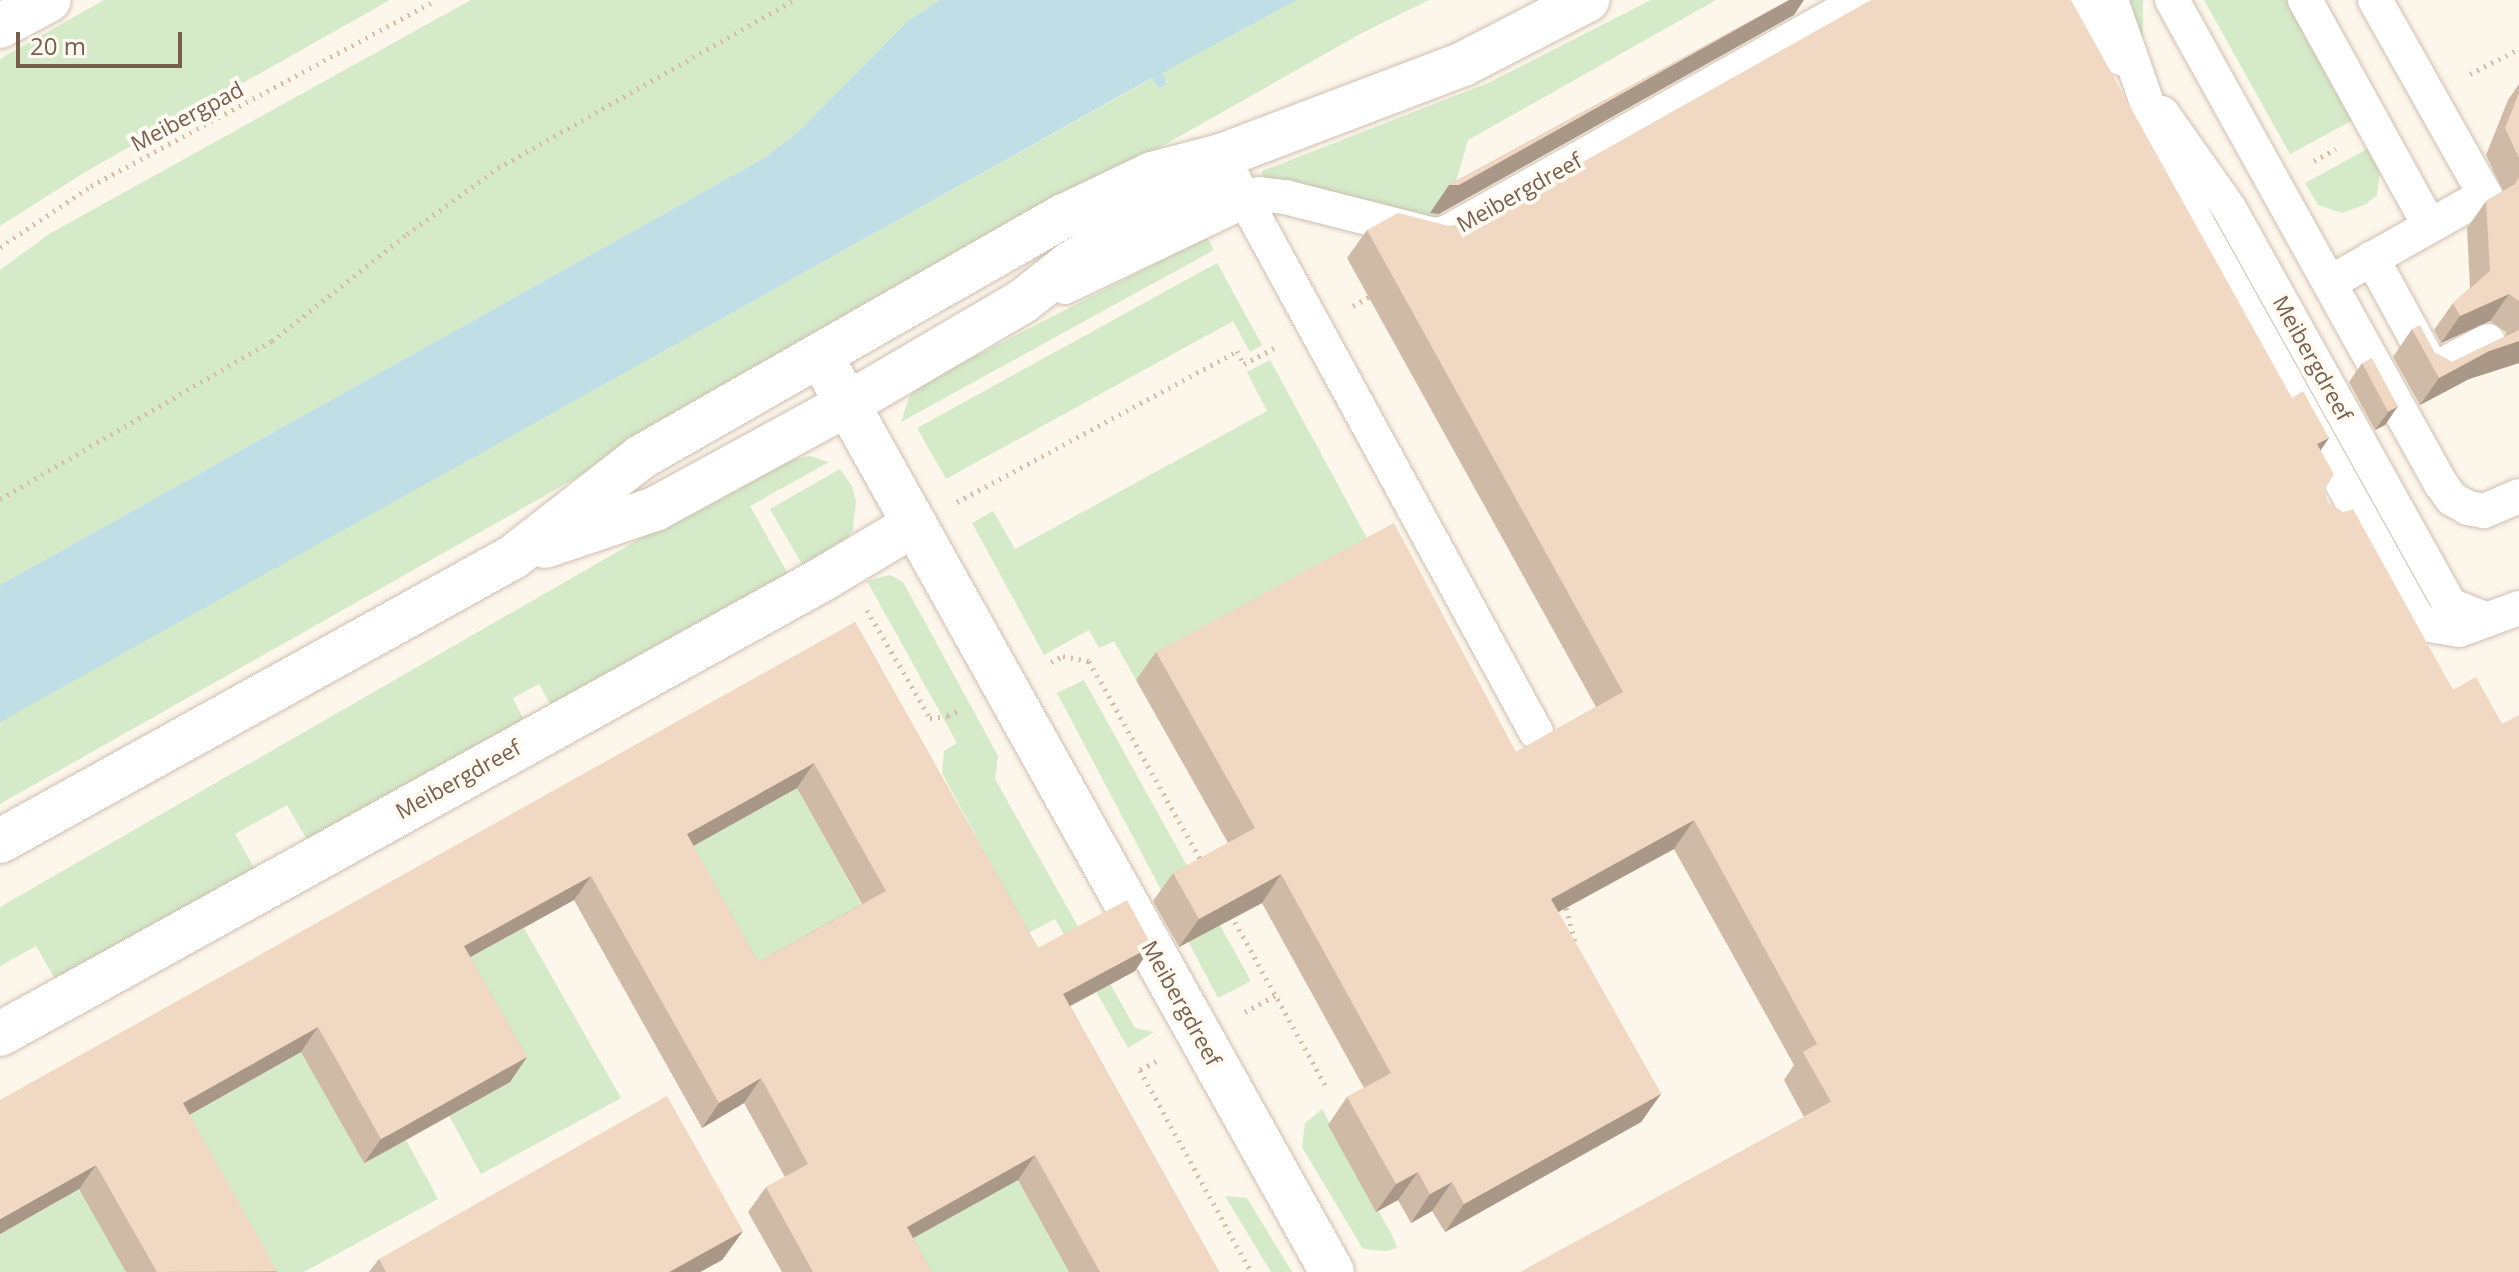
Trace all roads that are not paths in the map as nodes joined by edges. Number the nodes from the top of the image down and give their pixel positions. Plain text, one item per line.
1 (49, 0) edge
2 (1587, 0) edge
3 (1861, 0) edge
4 (2079, 0) edge
5 (2111, 0) edge
6 (2172, 0) edge
7 (2305, 0) edge
8 (2375, 0) edge
9 (0, 26) edge
10 (2141, 85) junction
11 (1221, 156) junction
12 (1244, 199) junction
13 (2430, 226) junction
14 (2372, 258) junction
15 (2331, 282) junction
16 (1023, 301) junction
17 (2488, 341) edge
18 (820, 355) junction
19 (846, 405) junction
20 (2519, 496) edge
21 (915, 524) junction
22 (513, 557) junction
23 (2519, 608) edge
24 (2487, 620) junction
25 (1536, 732) dead end
26 (0, 841) edge
27 (0, 1034) edge
28 (1332, 1272) edge

1 - 9 street
2 - 11 street, Meibergdreef
3 - 12 lane, Meibergdreef
4 - 10 lane, Meibergdreef
5 - 10 lane, Meibergdreef
6 - 15 lane
7 - 13 lane
8 - 13 lane
10 - 24 lane, Meibergdreef
10 - 24 lane, Meibergdreef
11 - 12 lane
11 - 16 street, Meibergdreef
11 - 18 street, Meibergdreef
12 - 16 lane, Meibergdreef
12 - 25 lane
13 - 14 lane
14 - 15 lane
14 - 17 lane
15 - 20 lane
16 - 19 street, Meibergdreef
18 - 19 street, Meibergdreef
18 - 22 street, Meibergdreef
19 - 21 street, Meibergdreef
19 - 22 street, Meibergdreef
21 - 27 street, Meibergdreef
21 - 28 street, Meibergdreef
22 - 26 street, Meibergdreef
23 - 24 lane, Meibergdreef

